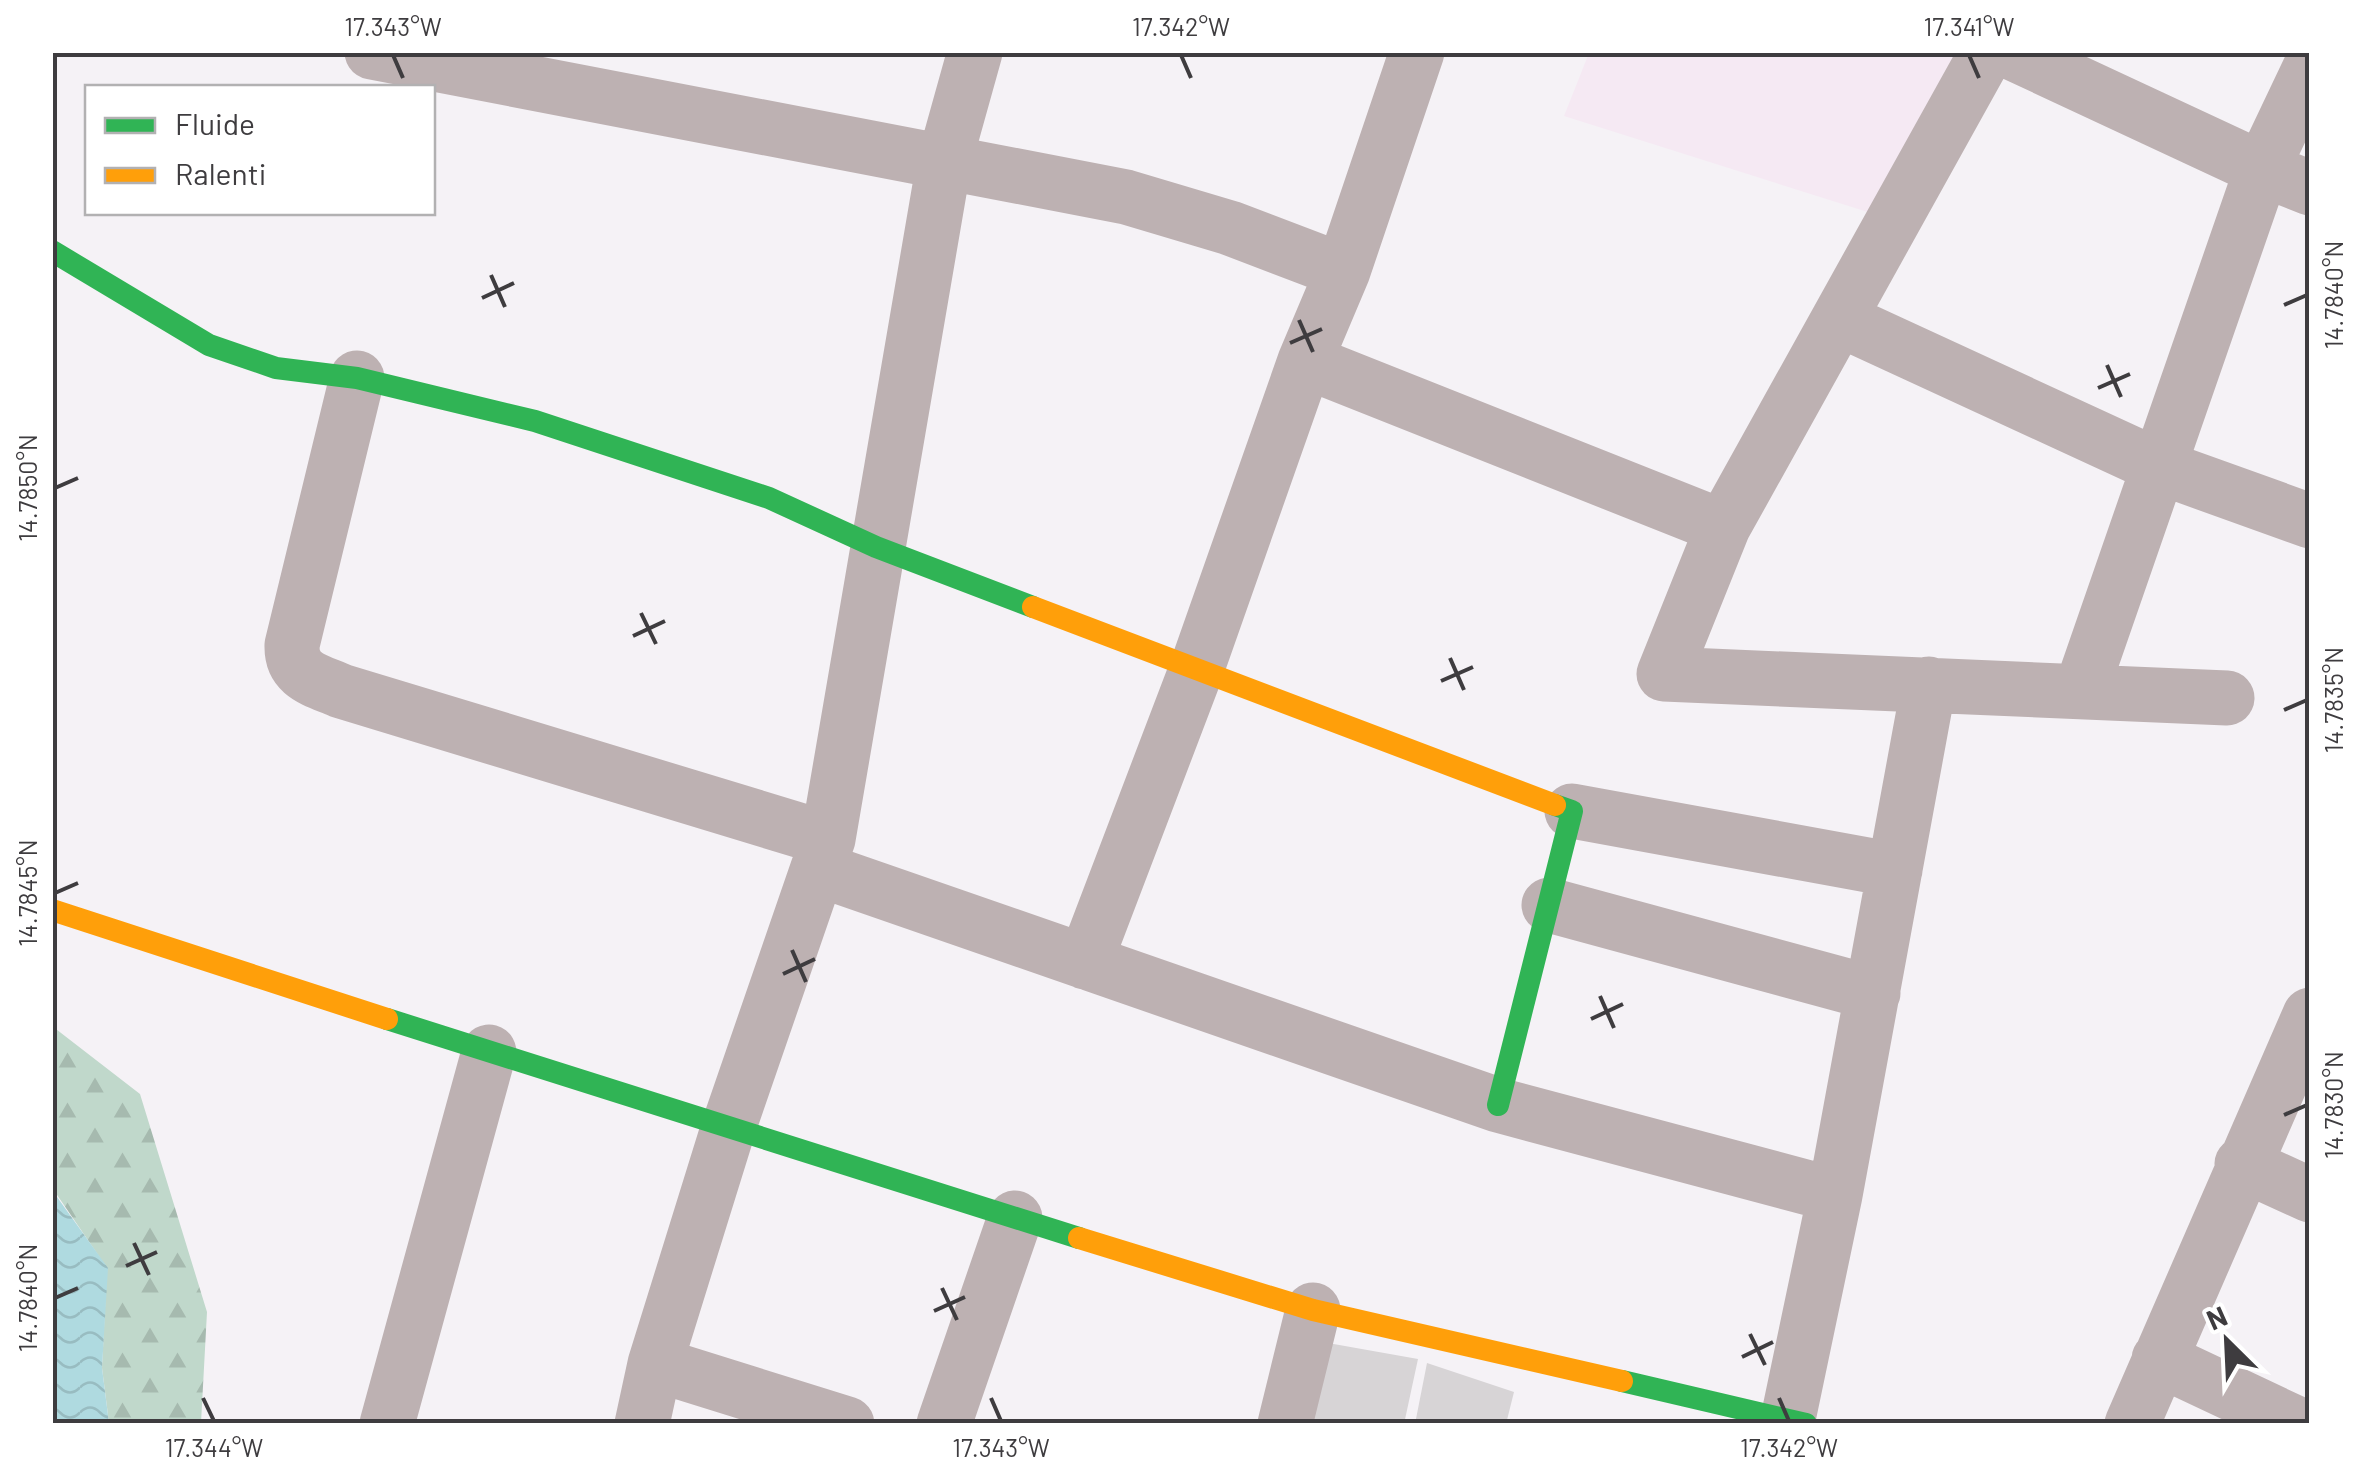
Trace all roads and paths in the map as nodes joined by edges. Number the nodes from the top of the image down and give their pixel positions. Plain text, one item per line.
1 (372, 52) edge
2 (975, 52) edge
3 (1418, 52) edge
4 (1986, 52) edge
5 (2011, 52) edge
6 (2310, 68) edge
7 (944, 162) junction
8 (2286, 179) edge
9 (52, 251) edge
10 (1343, 270) junction
11 (1839, 319) junction
12 (1305, 361) junction
13 (356, 378) junction
14 (2160, 467) junction
15 (2310, 520) edge
16 (1723, 528) junction
17 (876, 547) junction
18 (1197, 668) junction
19 (1929, 684) junction
20 (2081, 691) junction
21 (2227, 698) dead end
22 (1572, 811) junction
23 (823, 854) junction
24 (1895, 870) junction
25 (1548, 905) junction
26 (52, 910) edge
27 (1085, 962) junction
28 (1873, 993) junction
29 (2310, 1014) edge
30 (489, 1052) junction
31 (1498, 1105) junction
32 (728, 1129) junction
33 (2242, 1164) junction
34 (1835, 1195) junction
35 (2310, 1196) edge
36 (1015, 1218) junction
37 (1313, 1310) junction
38 (2159, 1360) junction
39 (656, 1364) junction
40 (1796, 1421) edge
41 (387, 1424) edge
42 (642, 1424) edge
43 (847, 1424) edge
44 (944, 1424) edge
45 (1285, 1424) edge
46 (2132, 1424) edge
47 (2297, 1424) edge

1 - 7 street
2 - 7 street
3 - 10 street
4 - 11 street
5 - 8 street
6 - 8 street
7 - 10 street
7 - 17 street
8 - 14 street
9 - 13 street
10 - 12 street
11 - 14 street
11 - 16 street
12 - 16 street
12 - 18 street
13 - 17 street
13 - 23 street
14 - 15 street
14 - 20 street
16 - 19 street
17 - 18 street
17 - 23 street
18 - 22 street
18 - 27 street
19 - 20 street
19 - 24 street
20 - 21 street
22 - 24 street
22 - 25 street
23 - 27 street
23 - 32 street
24 - 28 street
25 - 28 street
25 - 31 street
26 - 30 street
27 - 31 street
28 - 34 street
29 - 33 street
30 - 32 street
30 - 41 street
31 - 34 street
32 - 36 street
32 - 39 street
33 - 35 street
33 - 38 street
34 - 40 street
36 - 37 street
36 - 44 street
37 - 40 street
37 - 45 street
38 - 46 street
38 - 47 street
39 - 42 street
39 - 43 street

